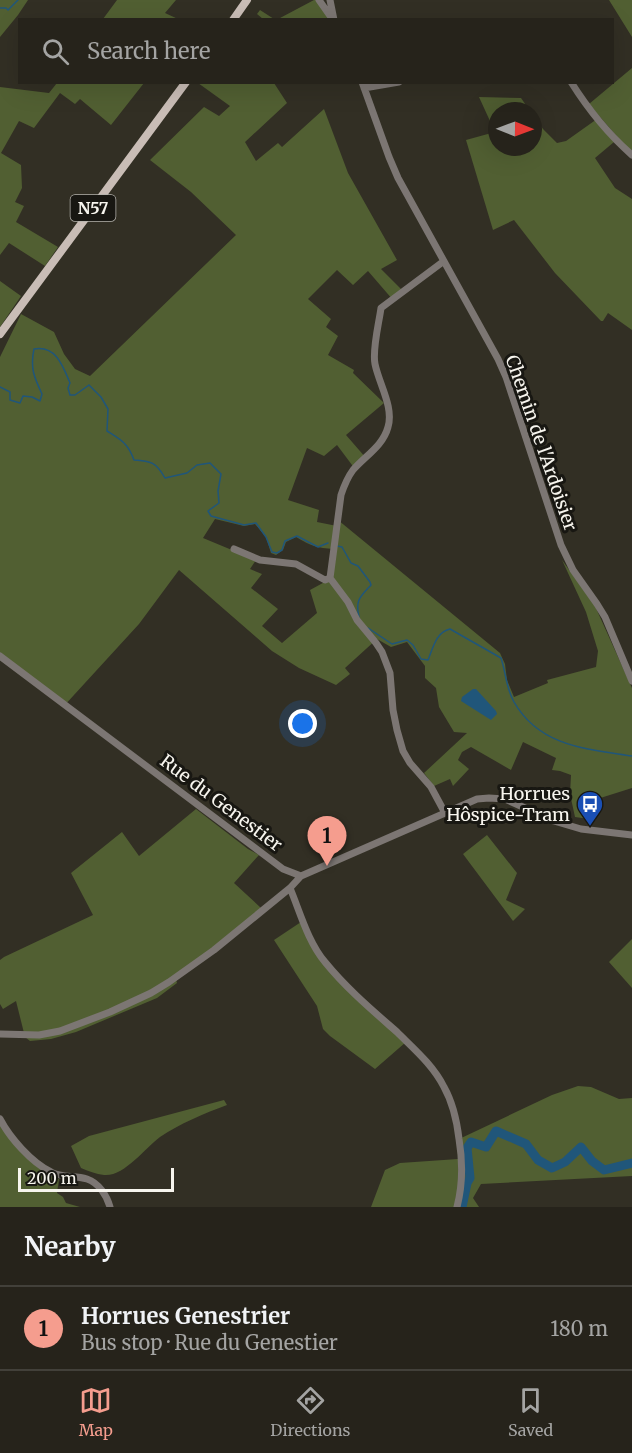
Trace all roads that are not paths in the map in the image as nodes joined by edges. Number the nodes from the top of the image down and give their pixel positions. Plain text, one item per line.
1 (247, 0) edge
2 (319, 0) edge
3 (330, 0) edge
4 (234, 18) edge
5 (332, 18) edge
6 (333, 18) edge
7 (185, 84) edge
8 (572, 84) edge
9 (363, 85) edge
10 (632, 155) edge
11 (444, 261) junction
12 (0, 334) edge
13 (234, 549) dead end
14 (330, 578) junction
15 (0, 656) edge
16 (632, 681) edge
17 (445, 813) junction
18 (632, 835) edge
19 (301, 876) junction
20 (290, 888) junction
21 (0, 1034) edge
22 (0, 1119) edge
23 (110, 1207) edge
24 (457, 1207) edge

1 - 4 main road
2 - 5 street
3 - 6 street
7 - 12 main road, N57
8 - 10 street
9 - 11 street, Chemin de l'Ardoisier
11 - 14 street
11 - 16 street, Chemin de l'Ardoisier
13 - 14 street
14 - 17 street
15 - 19 street, Rue du Genestier
17 - 18 street
17 - 19 street
19 - 20 street
20 - 21 street
20 - 24 street
22 - 23 street

